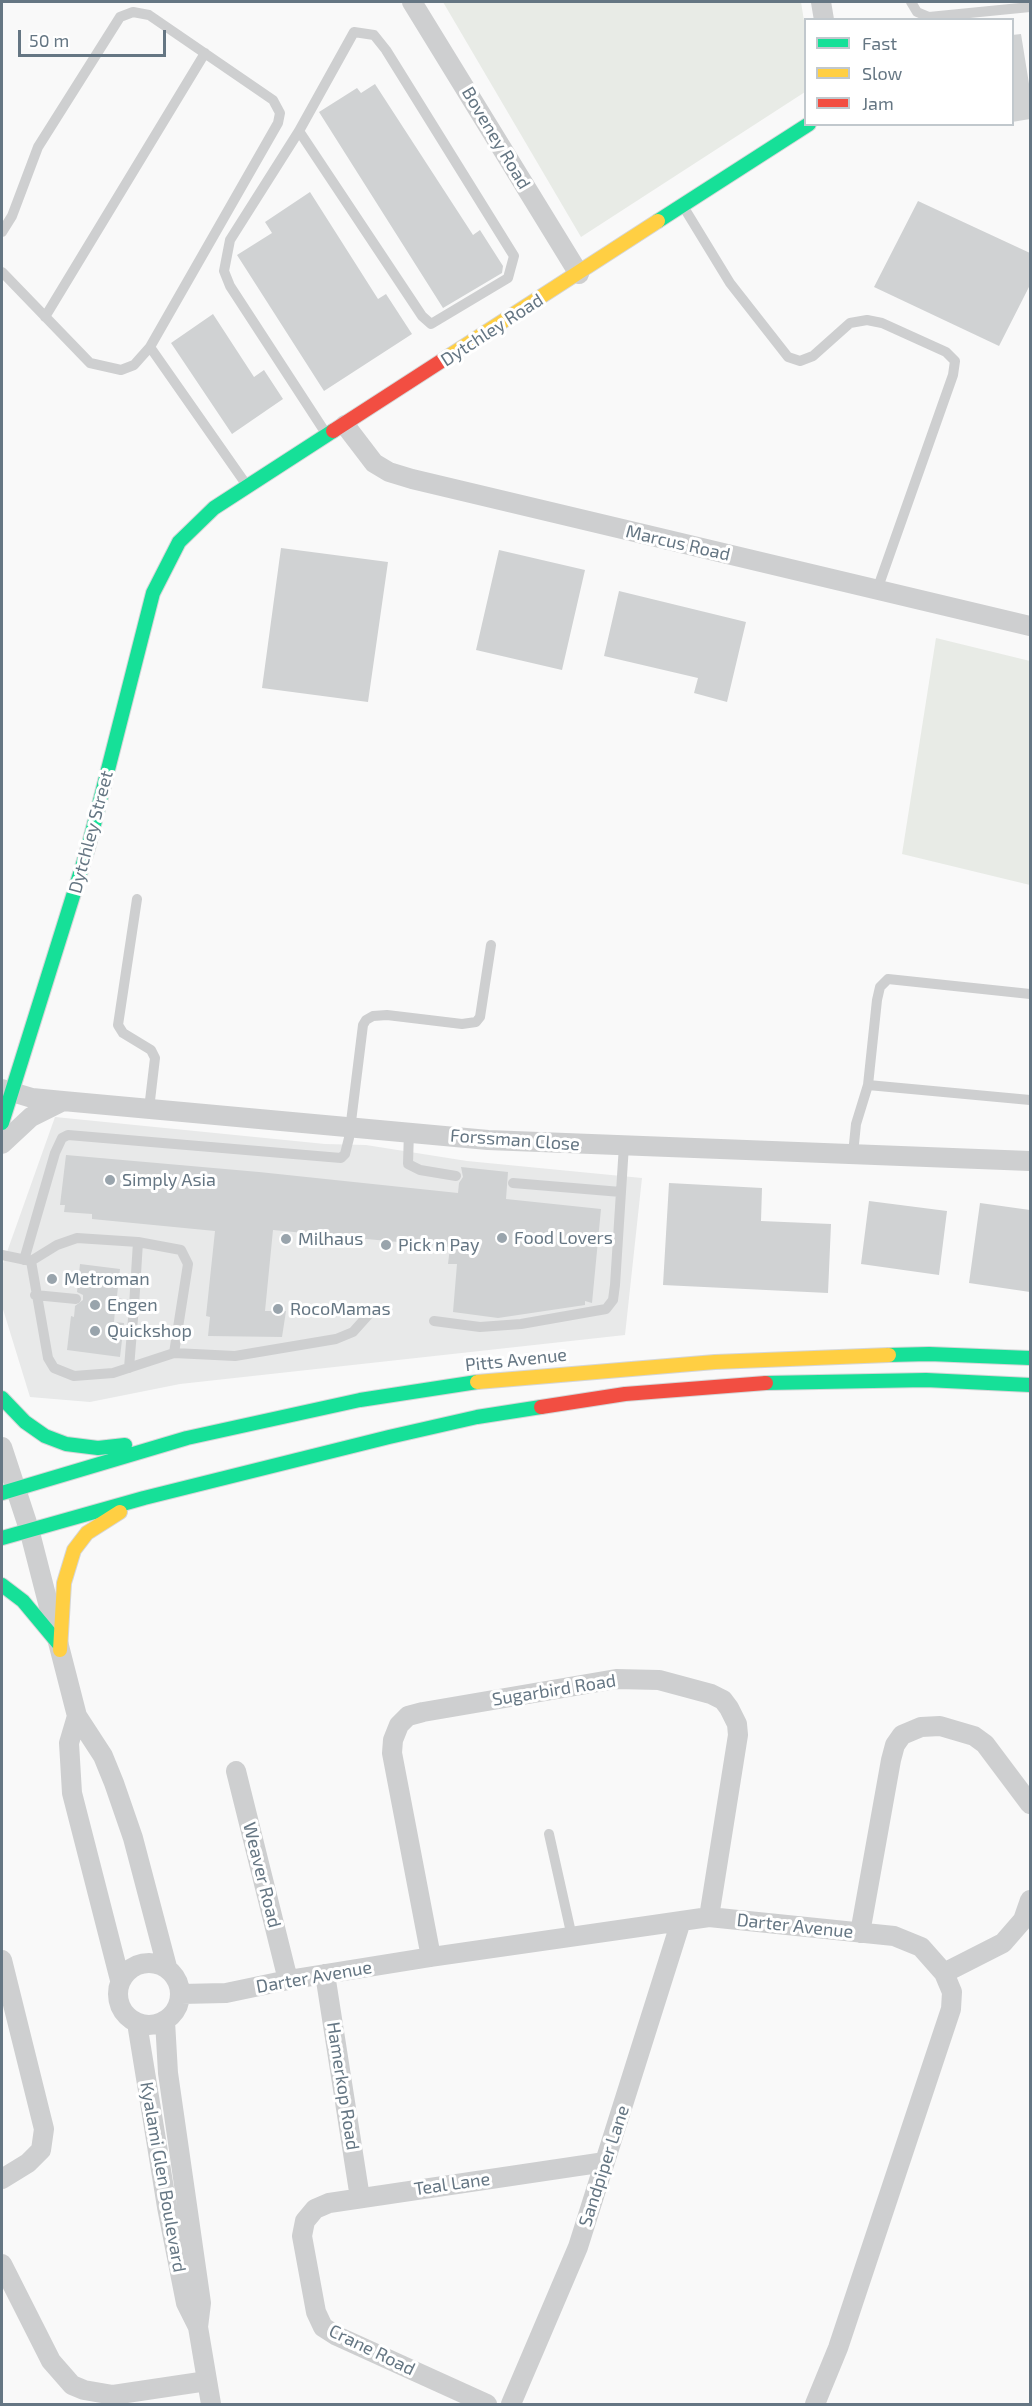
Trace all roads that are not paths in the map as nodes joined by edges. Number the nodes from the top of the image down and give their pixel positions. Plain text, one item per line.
1 (412, 2) edge
2 (821, 2) edge
3 (911, 2) edge
4 (1030, 7) edge
5 (824, 18) edge
6 (205, 54) junction
7 (807, 126) edge
8 (299, 131) junction
9 (683, 206) junction
10 (2, 232) edge
11 (2, 272) edge
12 (579, 274) junction
13 (45, 317) junction
14 (150, 346) junction
15 (345, 425) junction
16 (328, 436) junction
17 (248, 487) junction
18 (179, 542) joint
19 (877, 590) junction
20 (1030, 626) edge
21 (137, 899) dead end
22 (491, 945) dead end
23 (1030, 994) edge
24 (868, 1085) junction
25 (6, 1091) edge
26 (1030, 1100) edge
27 (63, 1101) junction
28 (149, 1109) junction
29 (2, 1124) edge
30 (350, 1126) junction
31 (409, 1131) junction
32 (2, 1144) edge
33 (624, 1146) junction
34 (853, 1154) junction
35 (1030, 1161) edge
36 (456, 1176) dead end
37 (513, 1183) dead end
38 (621, 1192) junction
39 (138, 1242) junction
40 (2, 1255) edge
41 (27, 1260) junction
42 (35, 1295) junction
43 (76, 1299) dead end
44 (116, 1303) dead end
45 (134, 1305) junction
46 (370, 1313) dead end
47 (434, 1321) dead end
48 (174, 1353) junction
49 (1030, 1358) edge
50 (129, 1368) junction
51 (1030, 1385) edge
52 (2, 1398) edge
53 (187, 1438) junction
54 (2, 1447) edge
55 (9, 1491) edge
56 (144, 1498) junction
57 (29, 1529) junction
58 (2, 1538) edge
59 (2, 1585) edge
60 (59, 1646) junction
61 (77, 1716) junction
62 (236, 1771) dead end
63 (1030, 1804) edge
64 (549, 1833) dead end
65 (1030, 1900) edge
66 (709, 1917) junction
67 (681, 1921) junction
68 (860, 1933) junction
69 (572, 1937) junction
70 (431, 1957) junction
71 (2, 1960) edge
72 (167, 1967) junction
73 (944, 1973) junction
74 (325, 1974) junction
75 (120, 1980) junction
76 (288, 1980) junction
77 (181, 1994) junction
78 (165, 2021) junction
79 (137, 2023) junction
80 (606, 2162) junction
81 (2, 2179) edge
82 (360, 2198) junction
83 (304, 2221) joint
84 (2, 2264) edge
85 (198, 2327) junction
86 (207, 2381) junction
87 (211, 2404) edge
88 (487, 2404) edge
89 (511, 2404) edge
90 (815, 2404) edge

1 - 12 street, Boveney Road
2 - 5 street
3 - 4 lane
6 - 10 lane
6 - 13 lane
6 - 14 lane
7 - 9 main road, Dytchley Road
8 - 8 lane
8 - 16 lane
9 - 12 main road, Dytchley Road
9 - 19 lane
11 - 13 lane
12 - 15 main road, Dytchley Road
13 - 14 lane
14 - 17 lane
15 - 16 main road, Dytchley Road
15 - 19 street, Marcus Road
16 - 17 main road, Dytchley Road
17 - 18 main road, Dytchley Road
18 - 25 main road, Dytchley Street
19 - 20 street, Marcus Road
21 - 28 lane
22 - 30 lane
23 - 24 lane
24 - 26 lane
24 - 34 lane
25 - 27 street, Forssman Close
25 - 29 main road, Dytchley Street
27 - 28 street, Forssman Close
27 - 32 street
28 - 30 street, Forssman Close
30 - 31 street, Forssman Close
30 - 41 lane
31 - 33 street, Forssman Close
31 - 36 lane
33 - 34 street, Forssman Close
33 - 38 lane
34 - 35 street, Forssman Close
37 - 38 lane
38 - 47 lane
39 - 41 lane
39 - 45 lane
39 - 48 lane
40 - 41 lane
41 - 42 lane
42 - 43 lane
42 - 50 lane
44 - 45 lane
45 - 50 lane
46 - 48 lane
48 - 50 lane
49 - 53 main road, Pitts Avenue
51 - 56 main road
52 - 53 main road
53 - 55 main road, Pitts Avenue
54 - 55 street
55 - 57 street
56 - 57 main road
56 - 60 main road
57 - 58 main road
57 - 60 street
59 - 60 main road
60 - 61 street
61 - 72 street
61 - 75 street
62 - 76 street, Weaver Road
63 - 68 street
64 - 69 lane
65 - 73 street
66 - 67 street, Darter Avenue
66 - 68 street, Darter Avenue
66 - 70 street, Sugarbird Road
67 - 69 street, Darter Avenue
67 - 80 street, Sandpiper Lane
68 - 73 street, Darter Avenue
69 - 70 street, Darter Avenue
70 - 74 street, Darter Avenue
71 - 81 street
72 - 75 street
72 - 77 street
73 - 90 street, Darter Avenue
74 - 76 street, Darter Avenue
74 - 82 street, Hamerkop Road
75 - 79 street
76 - 77 street, Darter Avenue
77 - 78 street
78 - 79 street
78 - 85 street, Kyalami Glen Boulevard
79 - 85 street, Kyalami Glen Boulevard
80 - 82 street, Teal Lane
80 - 89 street, Sandpiper Lane
82 - 83 street, Teal Lane
83 - 88 street, Crane Road
84 - 86 street
85 - 86 street, Kyalami Glen Boulevard
86 - 87 street, Kyalami Glen Boulevard

